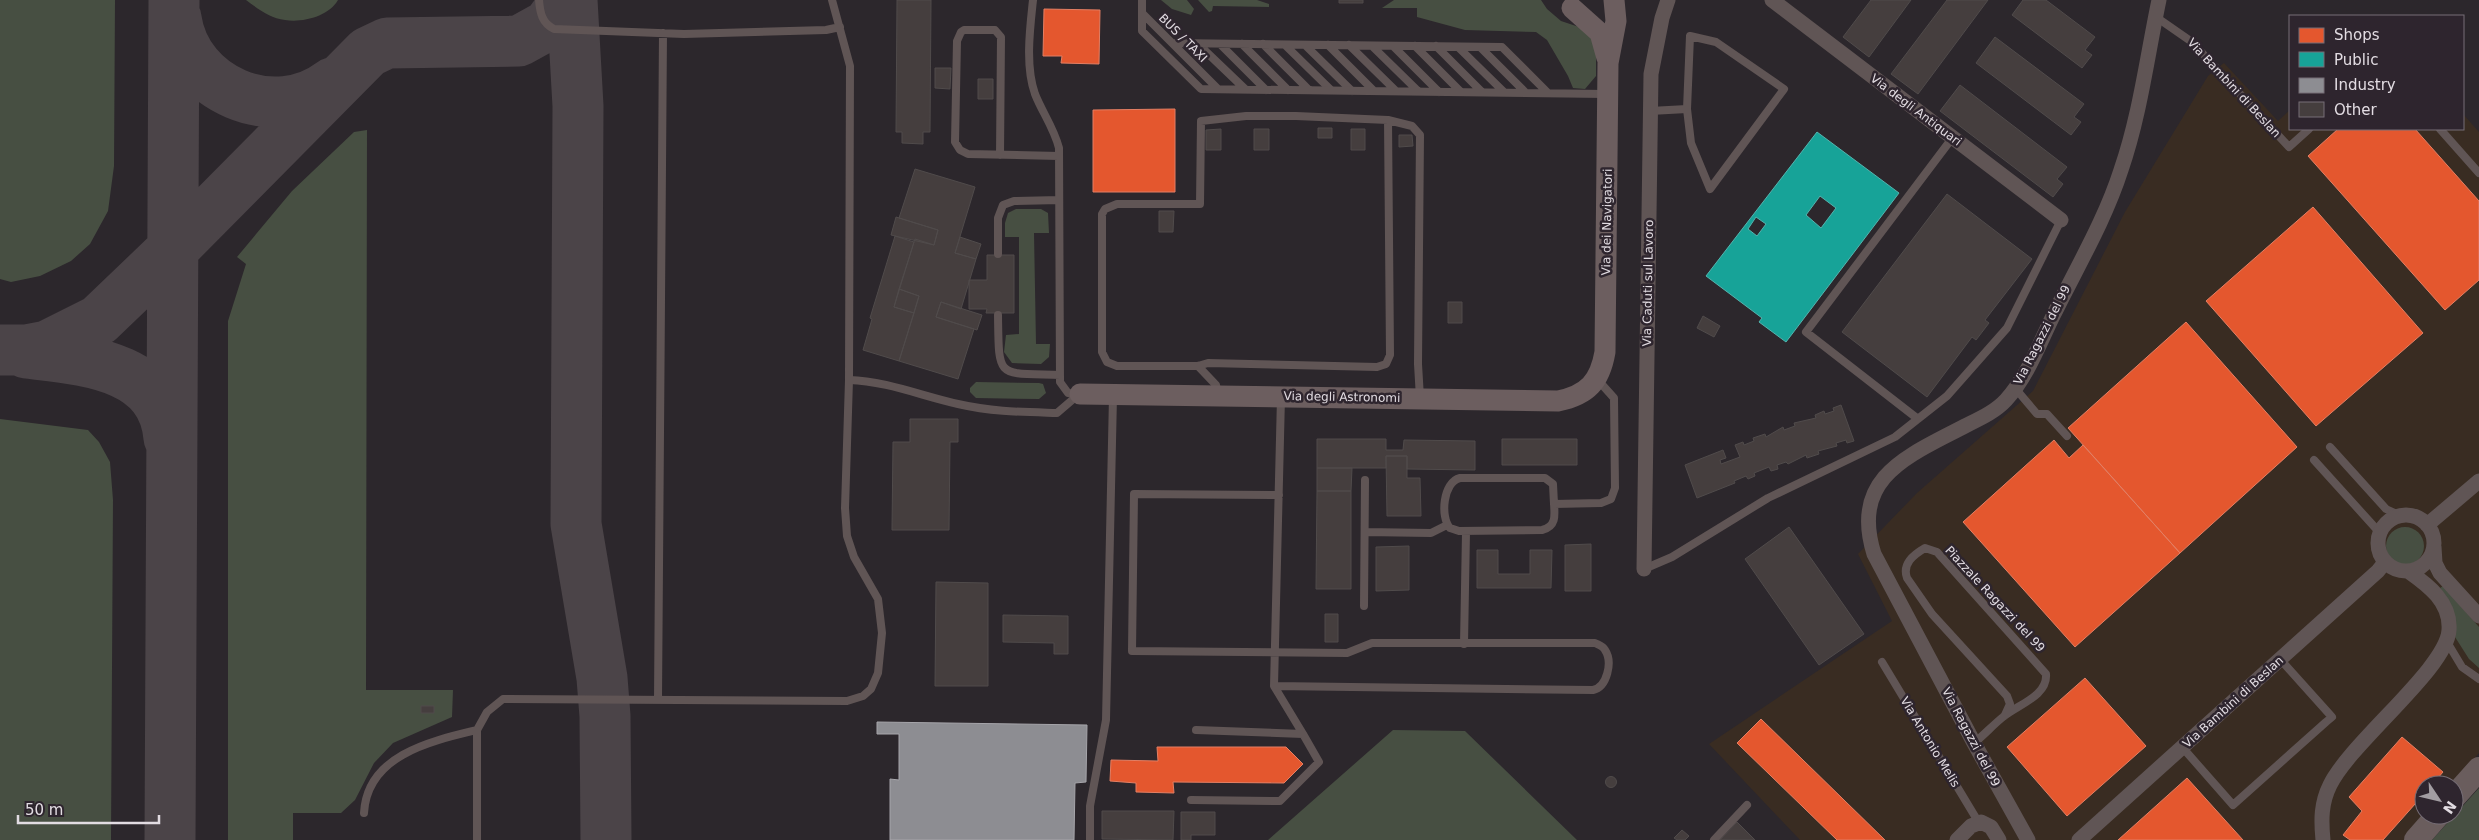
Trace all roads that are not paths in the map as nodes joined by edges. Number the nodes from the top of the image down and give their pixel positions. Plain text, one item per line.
1 (539, 0) edge
2 (832, 0) edge
3 (1033, 0) edge
4 (1142, 0) edge
5 (1605, 0) edge
6 (1614, 0) edge
7 (1668, 0) edge
8 (1772, 0) edge
9 (2159, 0) edge
10 (1567, 4) edge
11 (1142, 13) junction
12 (2156, 17) junction
13 (840, 28) junction
14 (663, 33) junction
15 (1173, 43) junction
16 (1198, 44) junction
17 (1220, 44) junction
18 (1242, 44) junction
19 (1263, 44) junction
20 (1285, 45) junction
21 (1305, 45) junction
22 (1328, 45) junction
23 (1349, 45) junction
24 (1372, 46) junction
25 (1393, 46) junction
26 (1415, 46) junction
27 (1436, 46) junction
28 (1458, 47) junction
29 (1480, 47) junction
30 (1608, 63) junction
31 (1218, 89) junction
32 (1245, 89) junction
33 (1266, 90) junction
34 (1288, 90) junction
35 (1310, 90) junction
36 (1331, 90) junction
37 (1352, 91) junction
38 (1374, 91) junction
39 (1396, 91) junction
40 (1418, 91) junction
41 (1439, 92) junction
42 (1461, 92) junction
43 (1482, 92) junction
44 (1504, 92) junction
45 (1526, 93) junction
46 (1548, 93) junction
47 (1608, 94) junction
48 (1687, 109) junction
49 (1650, 111) junction
50 (1388, 120) junction
51 (2308, 130) edge
52 (2441, 130) edge
53 (1953, 137) junction
54 (1000, 155) junction
55 (1059, 156) junction
56 (2479, 173) edge
57 (1060, 200) junction
58 (2061, 220) joint
59 (998, 254) dead end
60 (998, 315) dead end
61 (1198, 366) junction
62 (1060, 375) junction
63 (1597, 379) junction
64 (849, 380) junction
65 (2015, 388) junction
66 (1080, 394) junction
67 (1114, 394) junction
68 (1282, 395) junction
69 (1219, 396) junction
70 (1420, 398) junction
71 (1918, 419) junction
72 (2067, 436) dead end
73 (2330, 447) dead end
74 (2314, 460) dead end
75 (1365, 480) dead end
76 (2479, 481) edge
77 (1279, 495) junction
78 (1554, 504) junction
79 (2401, 516) junction
80 (1447, 525) junction
81 (2427, 525) junction
82 (1365, 532) junction
83 (1466, 532) junction
84 (2380, 533) junction
85 (2434, 547) junction
86 (2385, 562) junction
87 (1644, 569) joint
88 (2408, 571) junction
89 (1364, 606) dead end
90 (2479, 616) edge
91 (2447, 642) junction
92 (1464, 644) junction
93 (1275, 652) junction
94 (2280, 659) junction
95 (1882, 662) dead end
96 (2479, 679) edge
97 (1274, 686) junction
98 (658, 700) junction
99 (2005, 715) junction
100 (477, 730) junction
101 (1196, 730) dead end
102 (1303, 734) junction
103 (1974, 744) junction
104 (2182, 747) junction
105 (2479, 769) edge
106 (2464, 786) edge
107 (1190, 800) dead end
108 (1747, 805) dead end
109 (364, 813) dead end
110 (1982, 823) junction
111 (2429, 825) edge
112 (477, 840) edge
113 (1090, 840) edge
114 (1714, 840) edge
115 (1957, 840) edge
116 (1999, 840) edge
117 (2028, 840) edge
118 (2079, 840) edge
119 (2323, 840) edge
120 (2416, 840) edge

1 - 14 lane
2 - 13 lane
3 - 55 lane
4 - 11 lane, BUS / TAXI
5 - 10 street
6 - 30 street, Via dei Navigatori
7 - 49 street, Via Caduti sul Lavoro
8 - 53 street, Via degli Antiquari
9 - 12 street, Via Ragazzi del 99
10 - 30 street, Via dei Navigatori
11 - 15 lane, BUS / TAXI
11 - 31 lane
12 - 51 lane, Via Bambini di Beslan
12 - 65 street, Via Ragazzi del 99
13 - 14 lane
13 - 64 lane
14 - 98 lane
15 - 16 lane
15 - 31 lane, BUS / TAXI
16 - 17 lane
16 - 32 lane
17 - 18 lane
17 - 33 lane
18 - 19 lane
18 - 34 lane
19 - 20 lane
19 - 35 lane
20 - 21 lane
20 - 36 lane
21 - 22 lane
21 - 37 lane
22 - 23 lane
22 - 38 lane
23 - 24 lane
23 - 39 lane
24 - 25 lane
24 - 40 lane
25 - 26 lane
25 - 41 lane
26 - 27 lane
26 - 42 lane
27 - 28 lane
27 - 43 lane
28 - 29 lane
28 - 44 lane
29 - 45 lane
29 - 46 lane
30 - 47 street, Via dei Navigatori
31 - 32 lane
32 - 33 lane
33 - 34 lane
34 - 35 lane
35 - 36 lane
36 - 37 lane
37 - 38 lane
38 - 39 lane
39 - 40 lane
40 - 41 lane
41 - 42 lane
42 - 43 lane
43 - 44 lane
44 - 45 lane
45 - 46 lane
46 - 47 lane
47 - 63 street, Via dei Navigatori
48 - 48 lane
48 - 49 lane
49 - 87 street, Via Caduti sul Lavoro
50 - 61 lane
50 - 61 lane
50 - 70 lane
52 - 56 lane
53 - 58 street, Via degli Antiquari
53 - 71 lane
54 - 54 lane
54 - 55 lane
55 - 57 lane
57 - 59 lane
57 - 62 lane
58 - 71 lane
60 - 62 lane
61 - 69 lane
62 - 66 lane
63 - 70 street, Via degli Astronomi
63 - 78 lane
64 - 66 lane
64 - 98 lane
65 - 72 lane
65 - 103 street, Via Ragazzi del 99
66 - 67 street, Via degli Astronomi
67 - 69 street, Via degli Astronomi
67 - 113 lane
68 - 69 street, Via degli Astronomi
68 - 70 street, Via degli Astronomi
68 - 77 lane
71 - 87 lane
73 - 79 lane
74 - 84 lane
75 - 82 lane
76 - 81 street
77 - 93 lane
77 - 93 lane
78 - 80 lane
78 - 83 lane
79 - 81 street
79 - 84 street
80 - 82 lane
80 - 83 lane
81 - 85 street
82 - 89 lane
83 - 92 lane
84 - 86 street
85 - 88 street
85 - 90 street
86 - 88 street
86 - 94 street, Via Bambini di Beslan
88 - 91 street
91 - 96 lane
91 - 119 street
92 - 93 lane
92 - 97 lane
93 - 97 lane
94 - 104 street, Via Bambini di Beslan
94 - 104 lane
95 - 110 lane, Via Antonio Melis
97 - 102 lane
98 - 100 lane
99 - 99 lane, Piazzale Ragazzi del 99
99 - 103 lane, Piazzale Ragazzi del 99
100 - 109 lane
100 - 112 lane
101 - 102 lane
102 - 107 lane
103 - 117 street, Via Ragazzi del 99
104 - 118 street, Via Bambini di Beslan
105 - 106 main road
108 - 114 lane
110 - 115 street
110 - 116 street, Via Antonio Melis
111 - 120 main road

